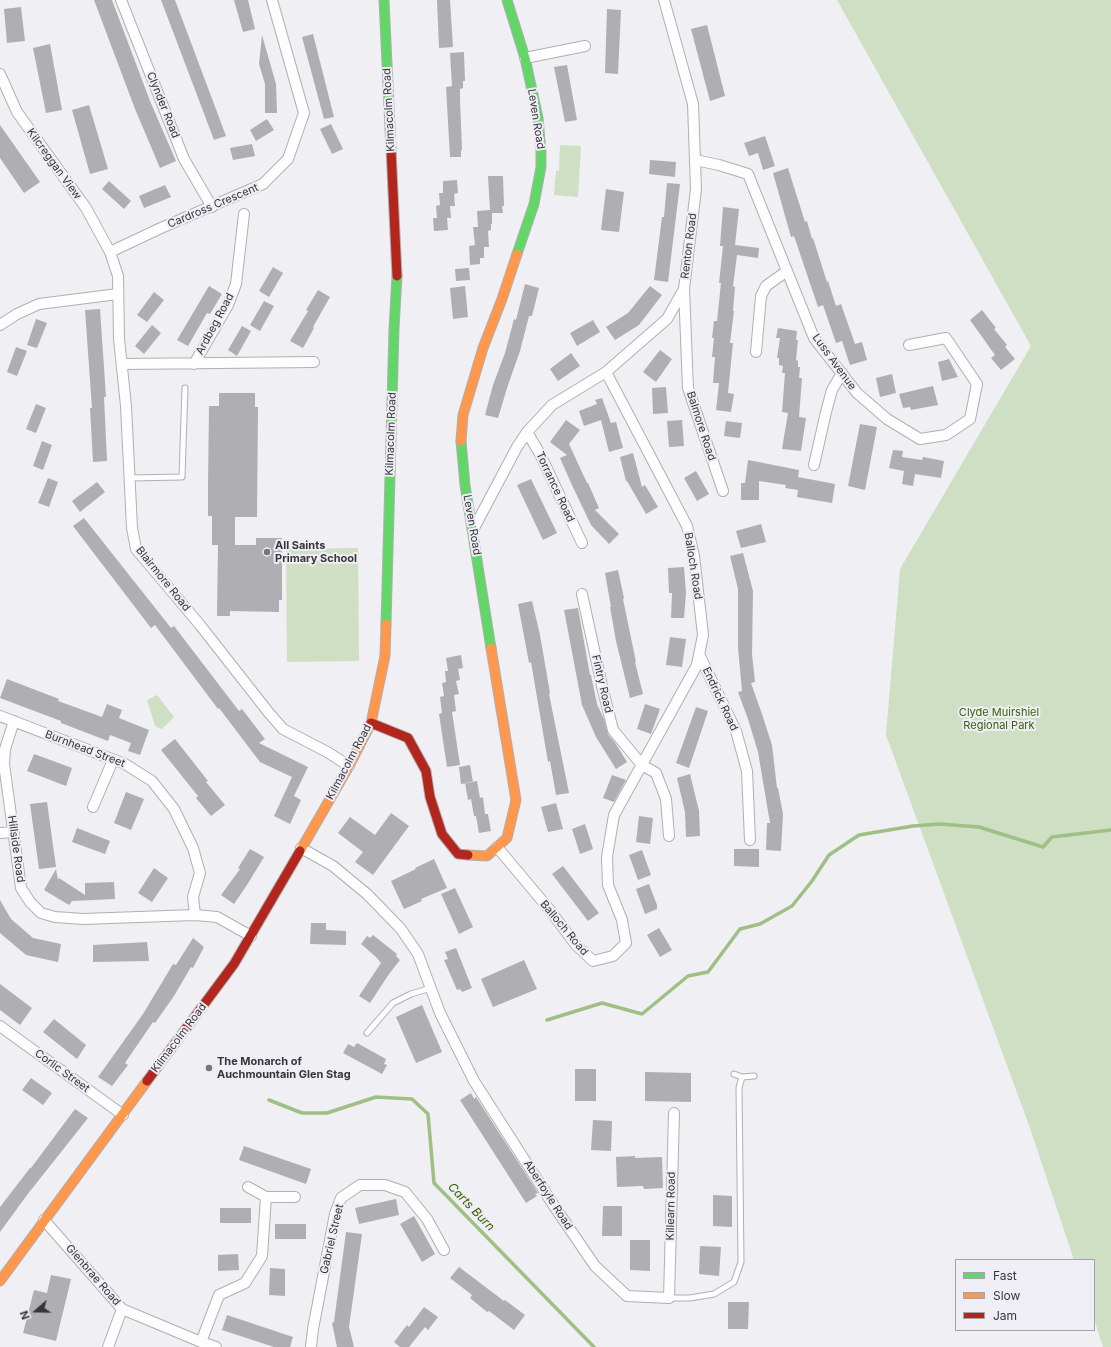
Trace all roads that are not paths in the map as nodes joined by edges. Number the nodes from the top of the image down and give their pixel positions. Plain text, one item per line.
1 (121, 0) edge
2 (272, 0) edge
3 (384, 0) edge
4 (507, 0) edge
5 (664, 0) edge
6 (585, 46) dead end
7 (525, 58) junction
8 (0, 74) edge
9 (695, 160) junction
10 (212, 207) junction
11 (244, 214) dead end
12 (110, 252) junction
13 (787, 271) junction
14 (684, 289) junction
15 (118, 294) junction
16 (0, 325) edge
17 (909, 345) dead end
18 (756, 352) dead end
19 (314, 362) dead end
20 (122, 364) junction
21 (194, 364) junction
22 (606, 372) junction
23 (842, 373) junction
24 (185, 388) dead end
25 (527, 432) junction
26 (814, 465) dead end
27 (130, 478) junction
28 (723, 491) dead end
29 (473, 530) junction
30 (582, 543) dead end
31 (582, 594) dead end
32 (699, 654) junction
33 (0, 716) edge
34 (14, 721) junction
35 (371, 723) junction
36 (113, 760) junction
37 (642, 765) junction
38 (349, 766) junction
39 (93, 807) dead end
40 (14, 832) junction
41 (0, 833) edge
42 (669, 836) dead end
43 (750, 840) dead end
44 (497, 847) junction
45 (301, 848) junction
46 (196, 915) junction
47 (250, 936) junction
48 (431, 988) junction
49 (0, 1026) edge
50 (367, 1033) dead end
51 (734, 1074) dead end
52 (754, 1076) dead end
53 (742, 1077) junction
54 (674, 1113) dead end
55 (123, 1115) junction
56 (248, 1188) dead end
57 (266, 1197) junction
58 (295, 1197) dead end
59 (44, 1220) junction
60 (444, 1250) dead end
61 (0, 1280) edge
62 (669, 1298) junction
63 (122, 1309) junction
64 (201, 1342) junction
65 (108, 1347) edge
66 (216, 1347) edge
67 (311, 1347) edge

1 - 10 street, Clynder Road
2 - 10 street, Cardross Crescent
3 - 35 main road, Kilmacolm Road
4 - 7 main road, Leven Road
5 - 9 street, Renton Road
6 - 7 street
7 - 29 main road, Leven Road
8 - 12 street, Kilcreggan View
9 - 13 street, Luss Avenue
9 - 14 street, Renton Road
10 - 12 street, Cardross Crescent
11 - 21 street, Ardbeg Road
12 - 15 street, Blairmore Road
13 - 18 street
13 - 23 street, Luss Avenue
14 - 22 street, Renton Road
14 - 28 street, Balmore Road
15 - 16 street
15 - 20 street, Blairmore Road
17 - 23 street, Luss Avenue
19 - 21 street, Ardbeg Road
20 - 21 street, Ardbeg Road
20 - 27 street, Blairmore Road
22 - 25 street, Renton Road
22 - 32 street, Balloch Road
23 - 26 street
24 - 27 lane
25 - 29 street, Renton Road
25 - 30 street, Torrance Road
27 - 38 street, Blairmore Road
29 - 44 main road, Leven Road
31 - 37 street, Fintry Road
32 - 37 street, Balloch Road
32 - 43 street, Endrick Road
33 - 34 street, Burnhead Street
34 - 36 street, Burnhead Street
34 - 40 street, Hillside Road
35 - 38 main road, Kilmacolm Road
35 - 44 main road, Leven Road
36 - 39 street
36 - 46 street, Burnhead Street
37 - 42 street
37 - 44 street, Balloch Road
38 - 45 main road, Kilmacolm Road
40 - 41 street
40 - 46 street, Hillside Road
45 - 47 main road, Kilmacolm Road
45 - 48 street, Aberfoyle Road
46 - 47 street
47 - 55 main road, Kilmacolm Road
48 - 50 lane
48 - 62 street, Aberfoyle Road
49 - 55 street, Corlic Street
51 - 53 lane
52 - 53 lane
53 - 62 lane, Aberfoyle Road
54 - 62 street, Killearn Road
55 - 59 main road, Kilmacolm Road
56 - 57 street
57 - 58 street
57 - 64 street
59 - 61 main road, Kilmacolm Road
59 - 63 street, Glenbrae Road
60 - 67 street, Gabriel Street
63 - 64 street, Glenbrae Road
63 - 65 street
64 - 66 street, Glenbrae Road

